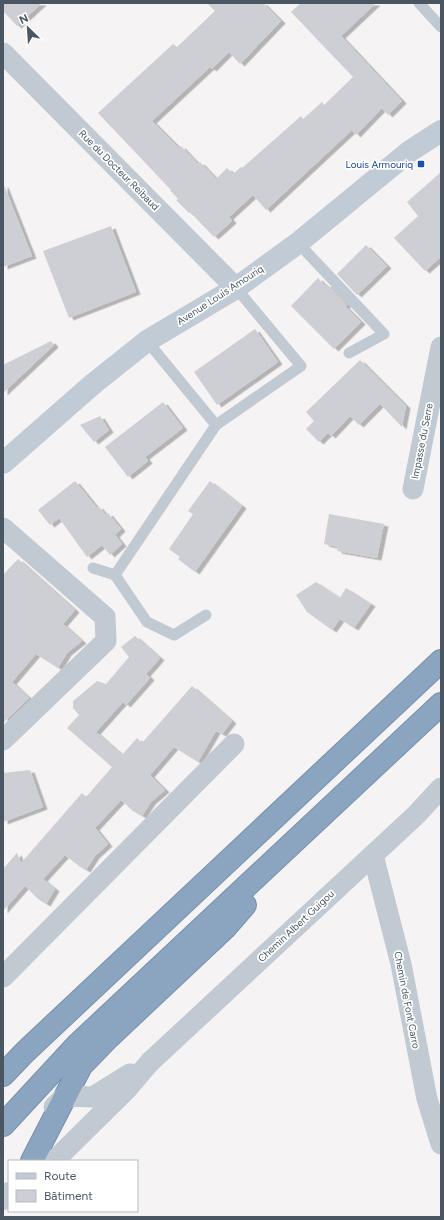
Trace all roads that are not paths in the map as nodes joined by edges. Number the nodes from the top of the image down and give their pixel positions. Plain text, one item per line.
1 (419, 3) edge
2 (441, 27) edge
3 (3, 53) edge
4 (441, 131) edge
5 (298, 243) junction
6 (236, 288) junction
7 (148, 342) junction
8 (441, 347) edge
9 (349, 353) dead end
10 (216, 425) junction
11 (3, 463) edge
12 (413, 489) dead end
13 (3, 528) edge
14 (93, 568) dead end
15 (115, 575) junction
16 (206, 615) dead end
17 (441, 661) edge
18 (441, 704) edge
19 (3, 740) edge
20 (234, 744) dead end
21 (441, 788) edge
22 (340, 800) junction
23 (373, 856) junction
24 (3, 977) edge
25 (25, 1052) junction
26 (150, 1062) junction
27 (3, 1070) edge
28 (3, 1075) edge
29 (65, 1096) junction
30 (3, 1125) edge
31 (441, 1144) edge
32 (24, 1160) edge
33 (33, 1160) edge
34 (55, 1160) edge

1 - 2 lane
3 - 6 street, Rue du Docteur Reibaud
4 - 5 street, Avenue Louis Amouriq
5 - 6 street, Avenue Louis Amouriq
5 - 9 lane
6 - 7 street, Avenue Louis Amouriq
6 - 10 lane
7 - 10 lane
7 - 11 street, Avenue Louis Amouriq
8 - 12 street, Impasse du Serre
10 - 15 lane
13 - 19 street
14 - 15 lane
15 - 16 lane
17 - 25 highway
18 - 22 highway
20 - 24 street
21 - 23 street, Chemin Albert Guigou
22 - 29 highway
22 - 30 highway
23 - 26 street, Chemin Albert Guigou
23 - 31 street, Chemin de Font Carro
25 - 27 highway
25 - 28 highway
26 - 29 street, Chemin Albert Guigou
26 - 34 street, Chemin Albert Guigou
29 - 32 street
29 - 33 highway

